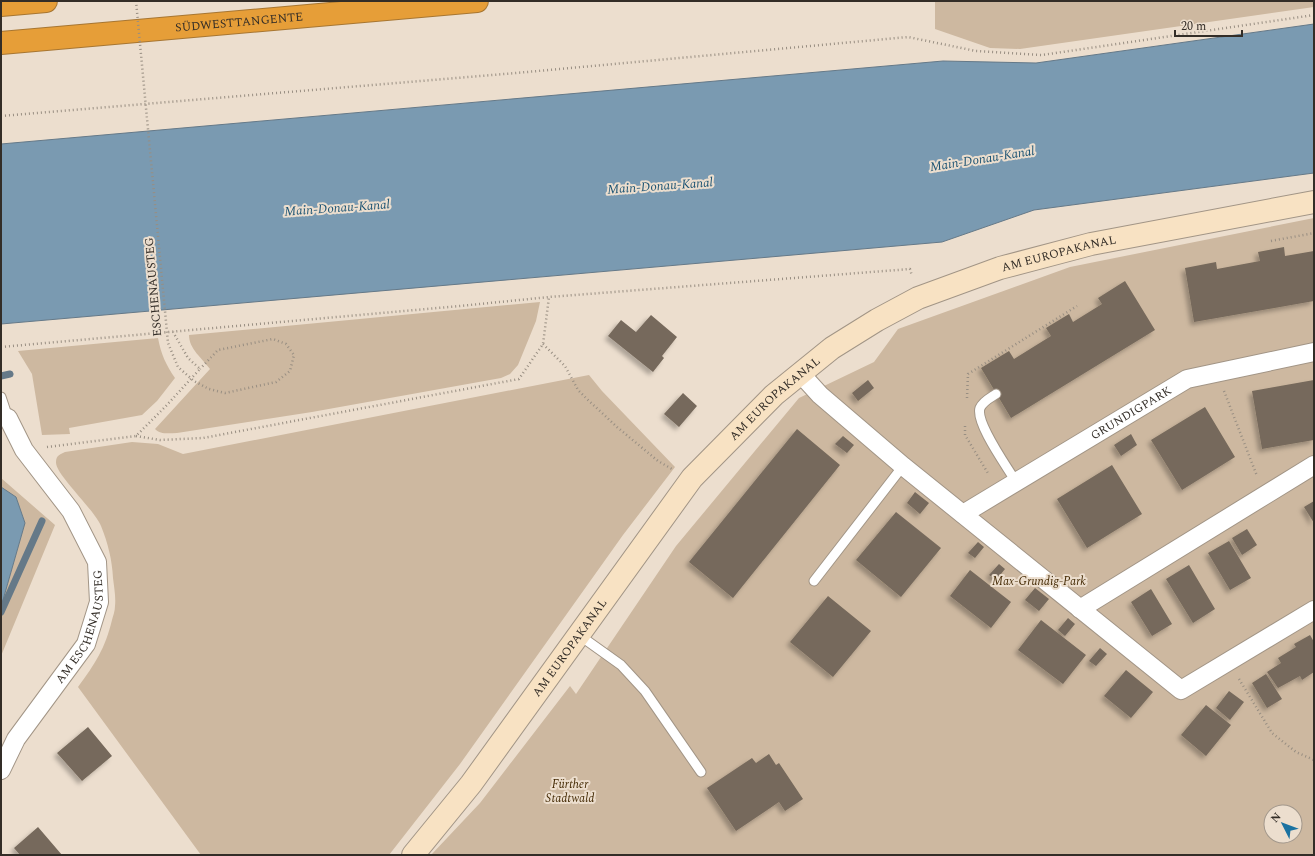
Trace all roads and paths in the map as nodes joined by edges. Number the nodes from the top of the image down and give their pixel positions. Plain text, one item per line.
1 (46, 1) edge
2 (136, 1) edge
3 (477, 1) edge
4 (1, 5) edge
5 (1314, 15) edge
6 (1, 42) edge
7 (1, 116) edge
8 (1314, 202) edge
9 (1314, 233) edge
10 (1272, 241) dead end
11 (910, 269) dead end
12 (550, 297) junction
13 (173, 332) junction
14 (543, 344) junction
15 (1, 347) edge
16 (1314, 352) edge
17 (200, 368) junction
18 (800, 373) junction
19 (1216, 373) junction
20 (996, 394) dead end
21 (1, 397) edge
22 (8, 418) joint
23 (136, 436) junction
24 (24, 450) junction
25 (1314, 465) edge
26 (903, 466) junction
27 (692, 478) junction
28 (1016, 482) junction
29 (1266, 495) junction
30 (963, 514) junction
31 (814, 581) dead end
32 (1080, 609) junction
33 (1314, 610) edge
34 (579, 636) junction
35 (1228, 662) junction
36 (1314, 760) edge
37 (1, 770) edge
38 (701, 772) dead end
39 (413, 855) edge

1 - 4 highway
2 - 17 path, ESCHENAUSTEG, bridge
3 - 6 highway, SÜDWESTTANGENTE
5 - 7 path
8 - 18 main road, AM EUROPAKANAL
9 - 10 path
11 - 12 path
12 - 13 path
12 - 14 path
13 - 15 path
13 - 17 path
14 - 23 path
14 - 27 path
16 - 19 street, GRUNDIGPARK
17 - 23 path, ESCHENAUSTEG
18 - 26 street
18 - 27 main road, AM EUROPAKANAL
19 - 28 street, GRUNDIGPARK
19 - 29 path
20 - 28 lane
21 - 22 lane
22 - 24 street, AM ESCHENAUSTEG
23 - 24 path
24 - 37 street, AM ESCHENAUSTEG
25 - 29 street
26 - 30 street
26 - 31 lane
27 - 34 main road, AM EUROPAKANAL
28 - 30 street, GRUNDIGPARK
29 - 32 street
30 - 32 street
32 - 35 street
33 - 35 street
34 - 38 lane
34 - 39 main road, AM EUROPAKANAL
35 - 36 path

